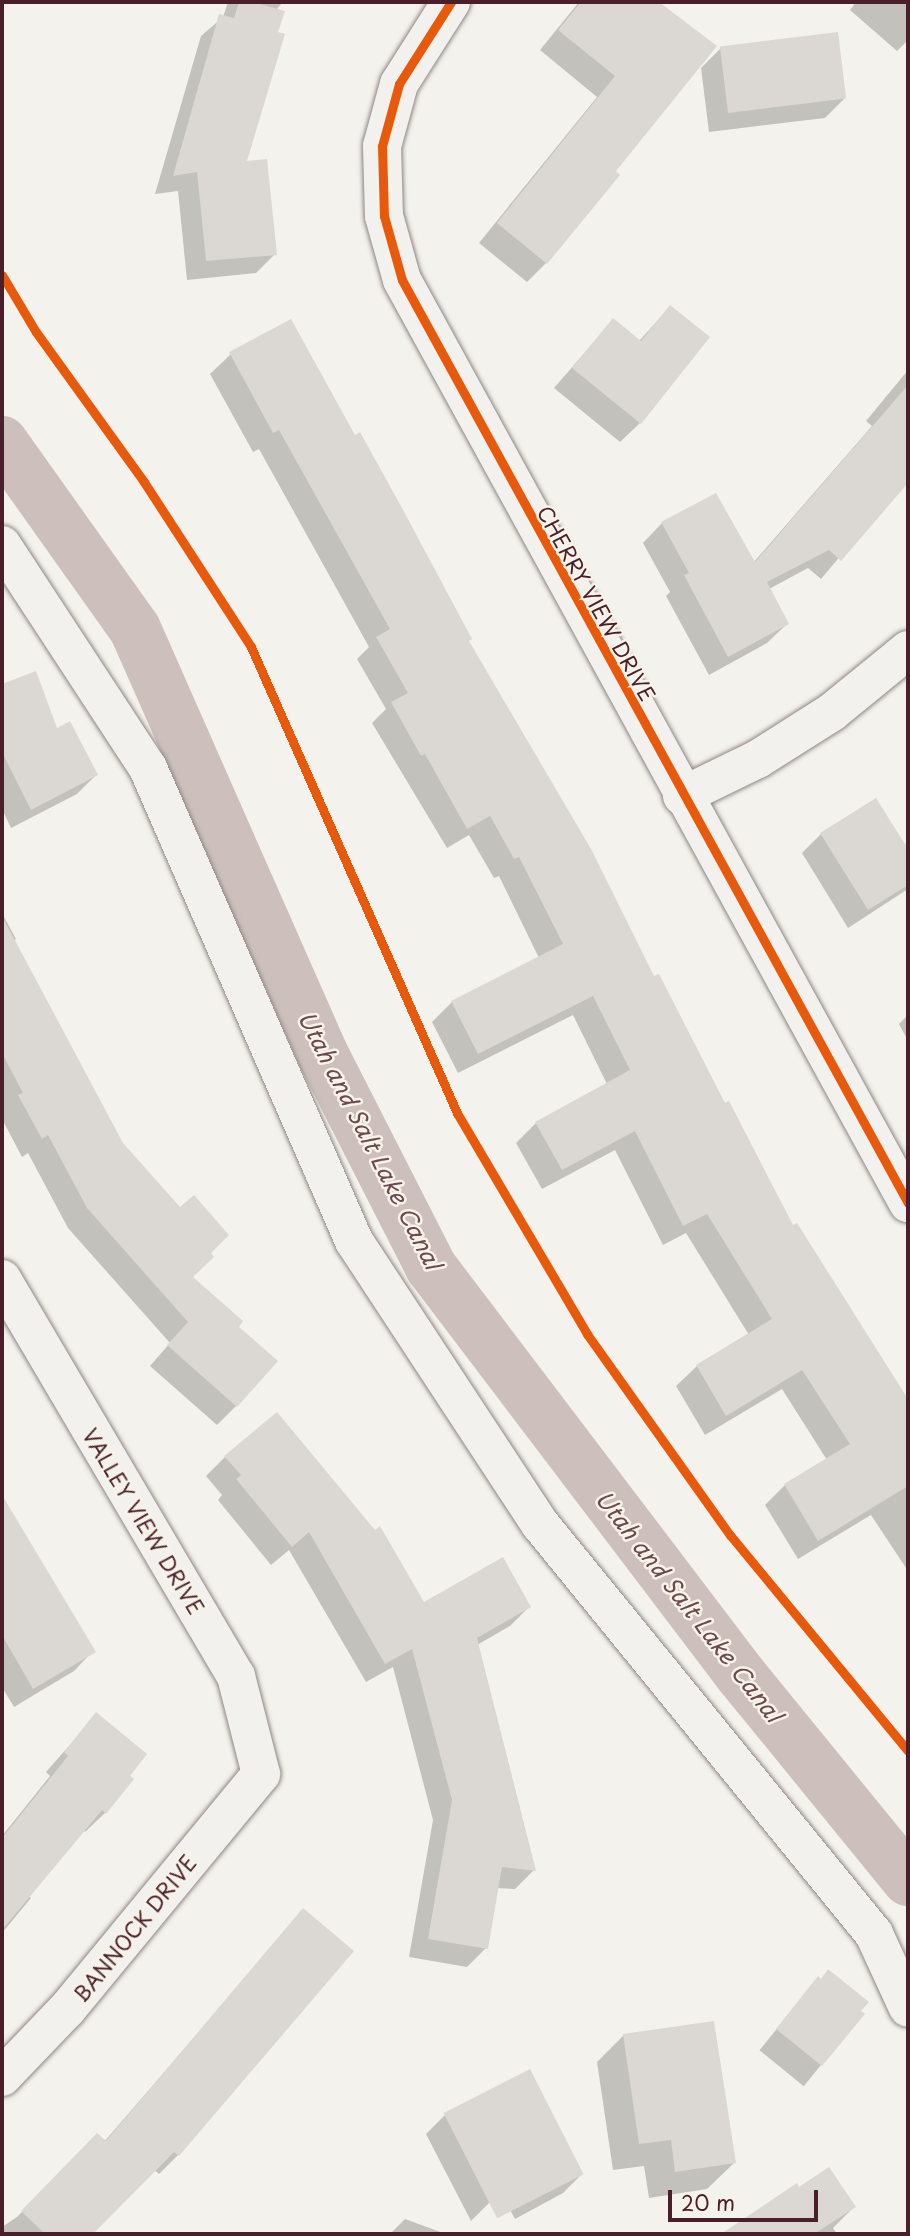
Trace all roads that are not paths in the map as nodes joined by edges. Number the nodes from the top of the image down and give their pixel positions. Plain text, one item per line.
1 (451, 2) edge
2 (2, 545) edge
3 (908, 650) edge
4 (682, 796) junction
5 (908, 1203) edge
6 (2, 1279) edge
7 (261, 1774) joint
8 (908, 2008) edge
9 (2, 2077) edge

1 - 4 street, CHERRY VIEW DRIVE
2 - 8 street
3 - 4 street
4 - 5 street, CHERRY VIEW DRIVE
6 - 7 street, VALLEY VIEW DRIVE
7 - 9 street, BANNOCK DRIVE

